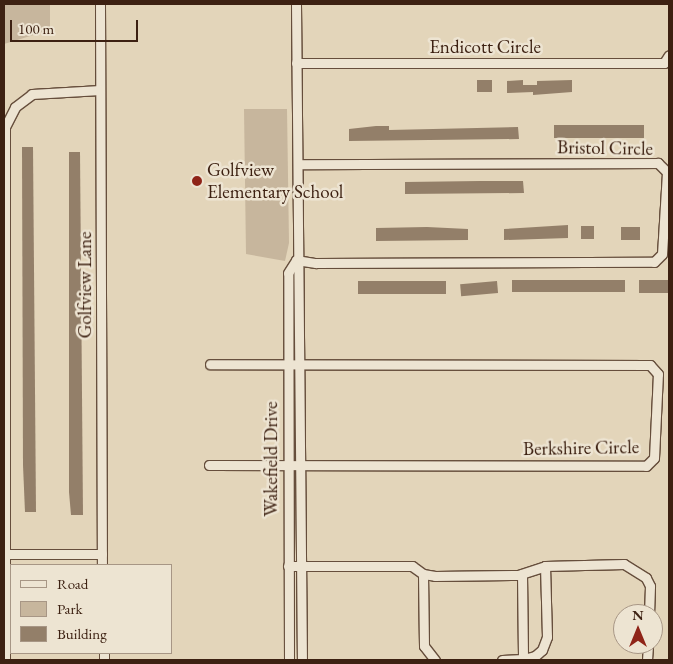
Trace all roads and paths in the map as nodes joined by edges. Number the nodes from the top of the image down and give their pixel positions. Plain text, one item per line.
1 (100, 4) edge
2 (296, 4) edge
3 (669, 55) edge
4 (296, 63) junction
5 (100, 90) junction
6 (298, 164) junction
7 (296, 260) junction
8 (210, 364) dead end
9 (287, 365) junction
10 (300, 365) junction
11 (288, 464) junction
12 (302, 464) junction
13 (209, 465) dead end
14 (4, 554) edge
15 (102, 554) junction
16 (102, 564) edge
17 (302, 565) junction
18 (288, 566) junction
19 (544, 566) junction
20 (423, 574) junction
21 (522, 574) junction
22 (649, 604) edge
23 (288, 638) junction
24 (302, 638) junction
25 (523, 659) junction
26 (5, 660) edge
27 (289, 660) edge
28 (302, 660) edge
29 (435, 660) edge
30 (502, 660) edge

1 - 5 street, Golfview Lane
2 - 4 street, Wakefield Drive
3 - 4 street, Endicott Circle
4 - 6 street, Wakefield Drive
5 - 14 street
5 - 15 street, Golfview Lane
6 - 7 street, Wakefield Drive
6 - 7 street, Bristol Circle
7 - 9 street, Wakefield Drive
7 - 10 street, Wakefield Drive
8 - 9 street, Berkshire Circle
9 - 10 street, Berkshire Circle
9 - 11 street, Wakefield Drive
10 - 12 street, Wakefield Drive
10 - 12 street, Berkshire Circle
11 - 12 street, Berkshire Circle
11 - 13 street, Berkshire Circle
11 - 18 street, Wakefield Drive
12 - 17 street, Wakefield Drive
14 - 15 street
14 - 26 street
15 - 16 street, Golfview Lane
17 - 18 street
17 - 20 street
17 - 24 street, Wakefield Drive
18 - 23 street, Wakefield Drive
19 - 21 street
19 - 22 street
19 - 25 street
20 - 21 street
20 - 29 street
21 - 25 street
23 - 24 street
23 - 27 street, Wakefield Drive
24 - 28 street, Wakefield Drive
25 - 30 street

